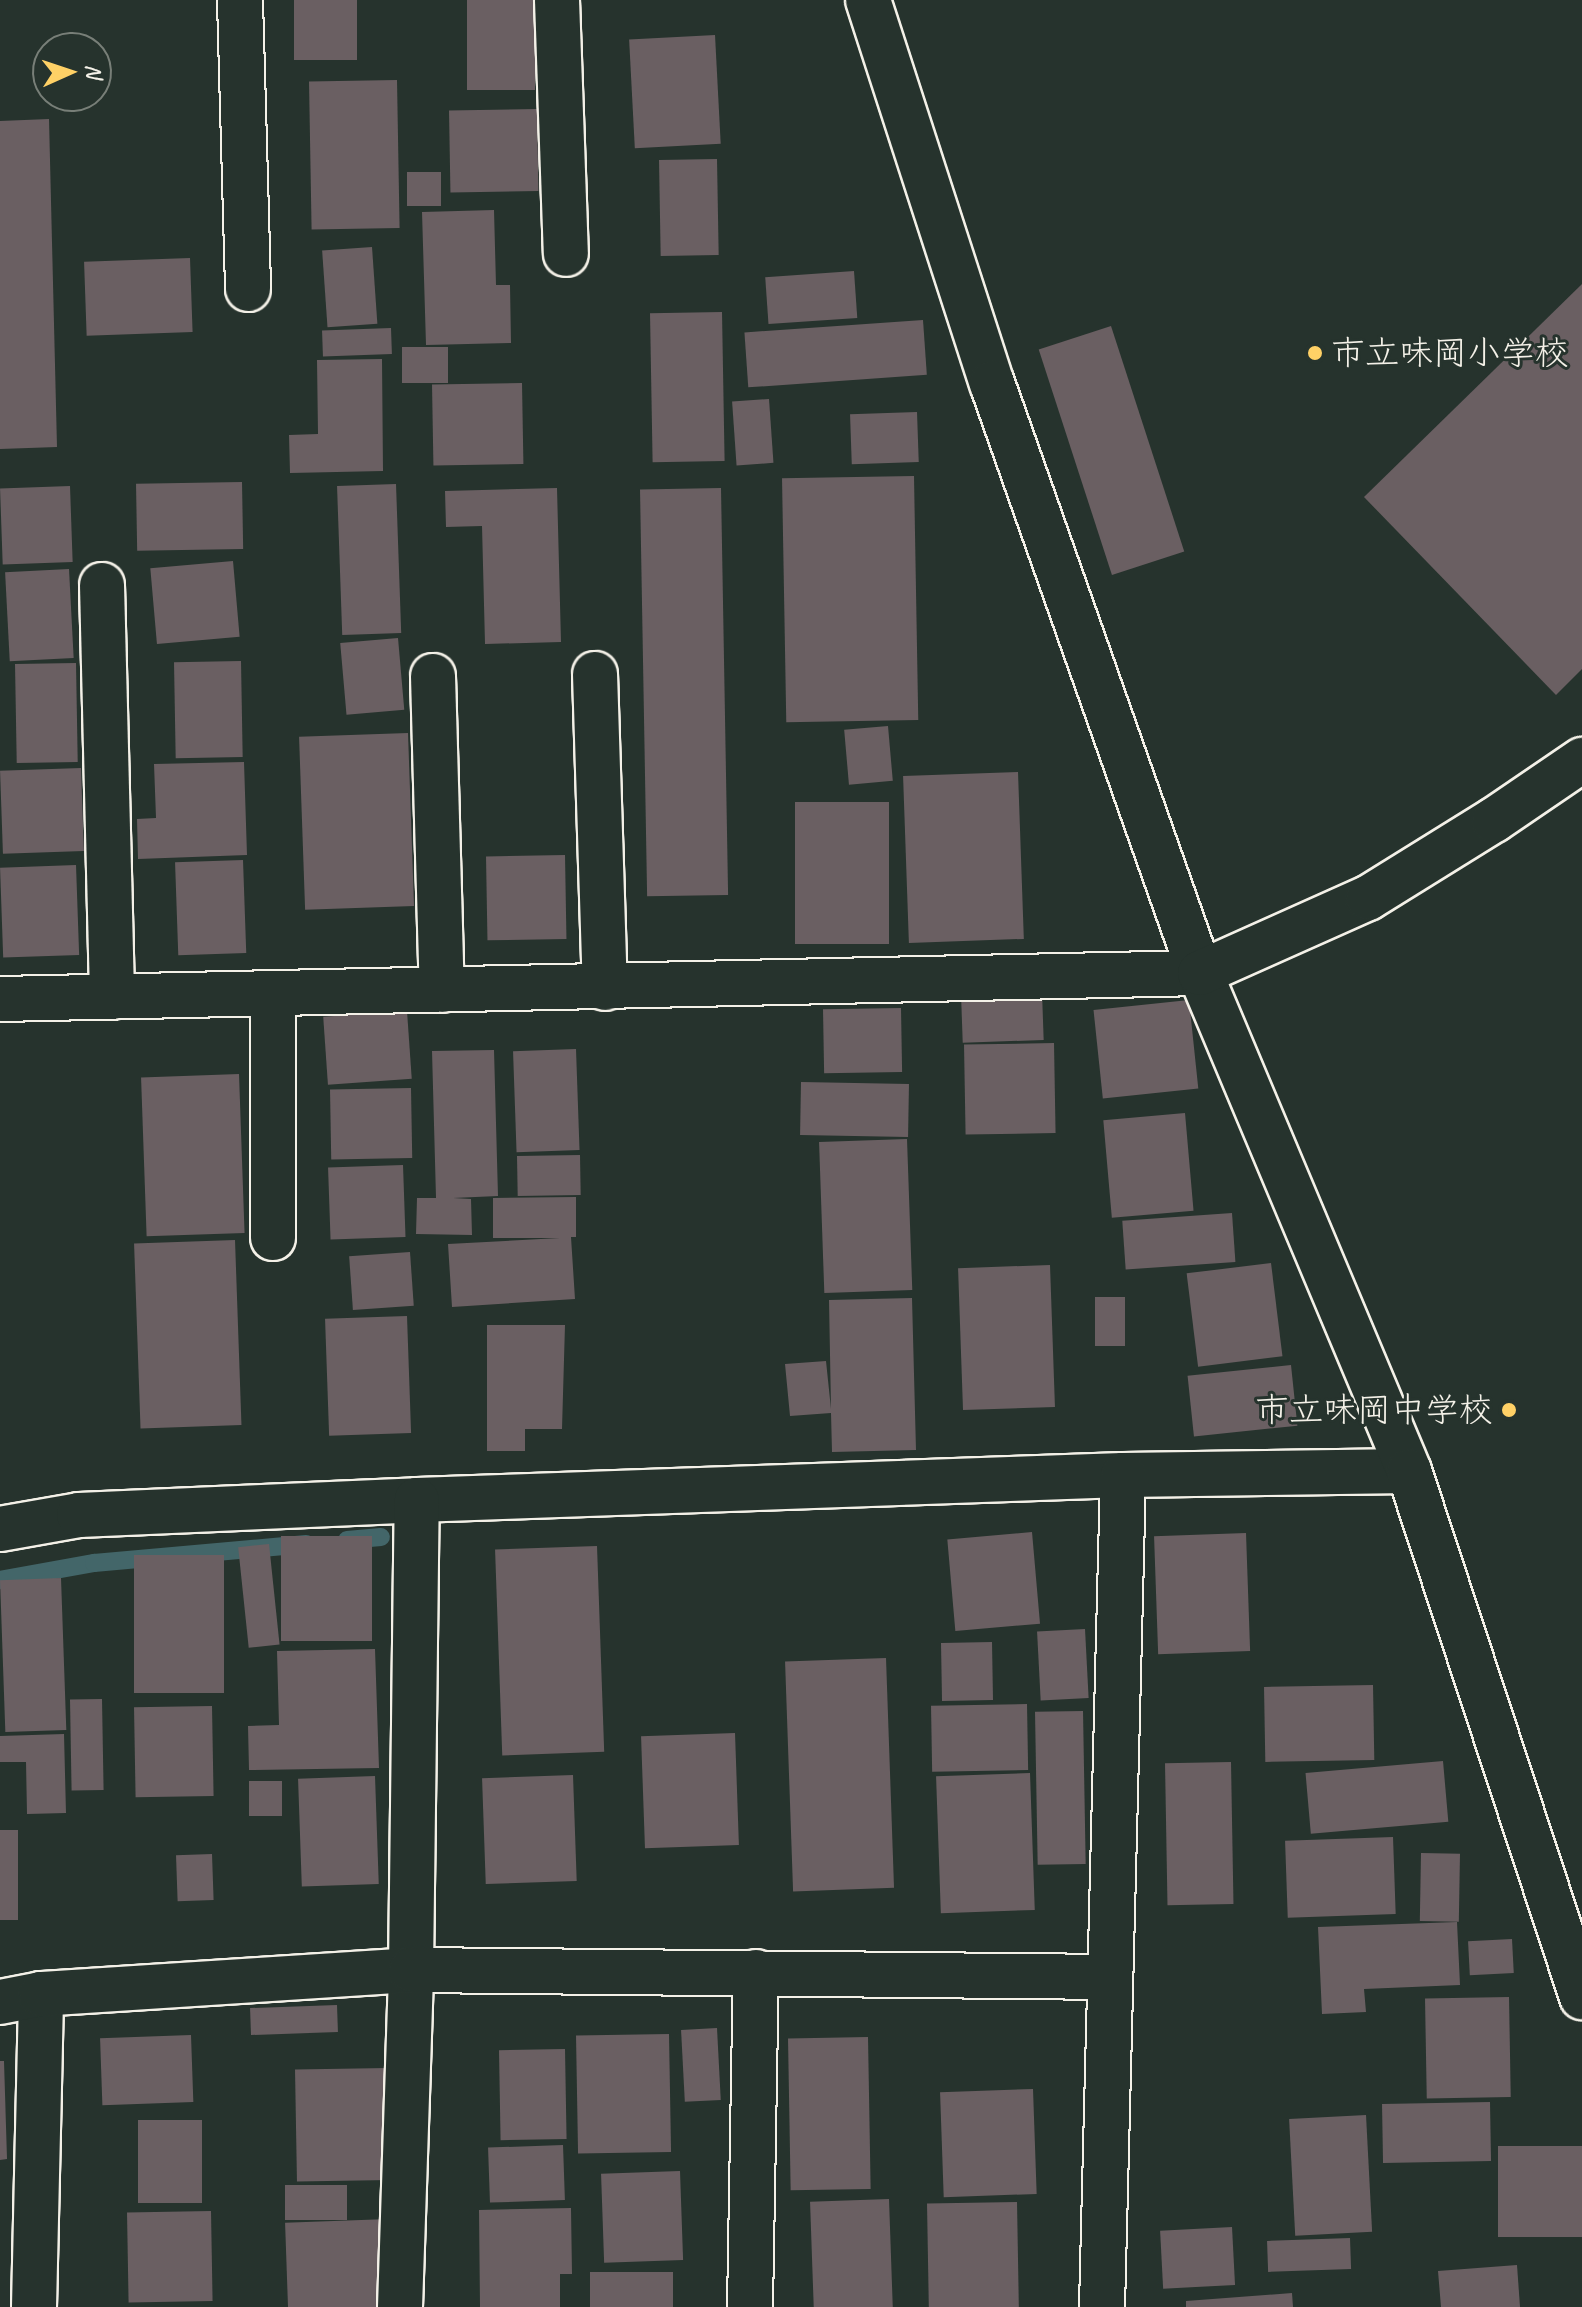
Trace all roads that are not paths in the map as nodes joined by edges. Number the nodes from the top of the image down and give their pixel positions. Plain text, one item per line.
1 (240, 0) edge
2 (557, 0) edge
3 (868, 0) edge
4 (566, 254) dead end
5 (248, 289) dead end
6 (102, 585) dead end
7 (595, 674) dead end
8 (433, 676) dead end
9 (1582, 760) edge
10 (1200, 973) junction
11 (605, 988) junction
12 (442, 990) junction
13 (273, 994) junction
14 (112, 997) junction
15 (0, 999) edge
16 (273, 1238) dead end
17 (1409, 1471) junction
18 (1123, 1475) junction
19 (417, 1500) junction
20 (0, 1529) edge
21 (411, 1970) junction
22 (756, 1972) junction
23 (1110, 1977) junction
24 (1582, 1997) edge
25 (20, 1998) edge
26 (34, 2307) edge
27 (400, 2307) edge
28 (750, 2307) edge
29 (1102, 2307) edge

1 - 5 street
2 - 4 street
3 - 10 street
6 - 14 street
7 - 11 street
8 - 12 street
9 - 10 street
10 - 11 street
10 - 17 street
11 - 12 street
12 - 13 street
13 - 14 street
13 - 16 street
14 - 15 street
17 - 18 street
17 - 24 street
18 - 19 street
18 - 23 street
19 - 20 street
19 - 21 street
21 - 22 street
21 - 25 street
21 - 27 street
22 - 23 street
22 - 28 street
23 - 29 street
25 - 26 street

